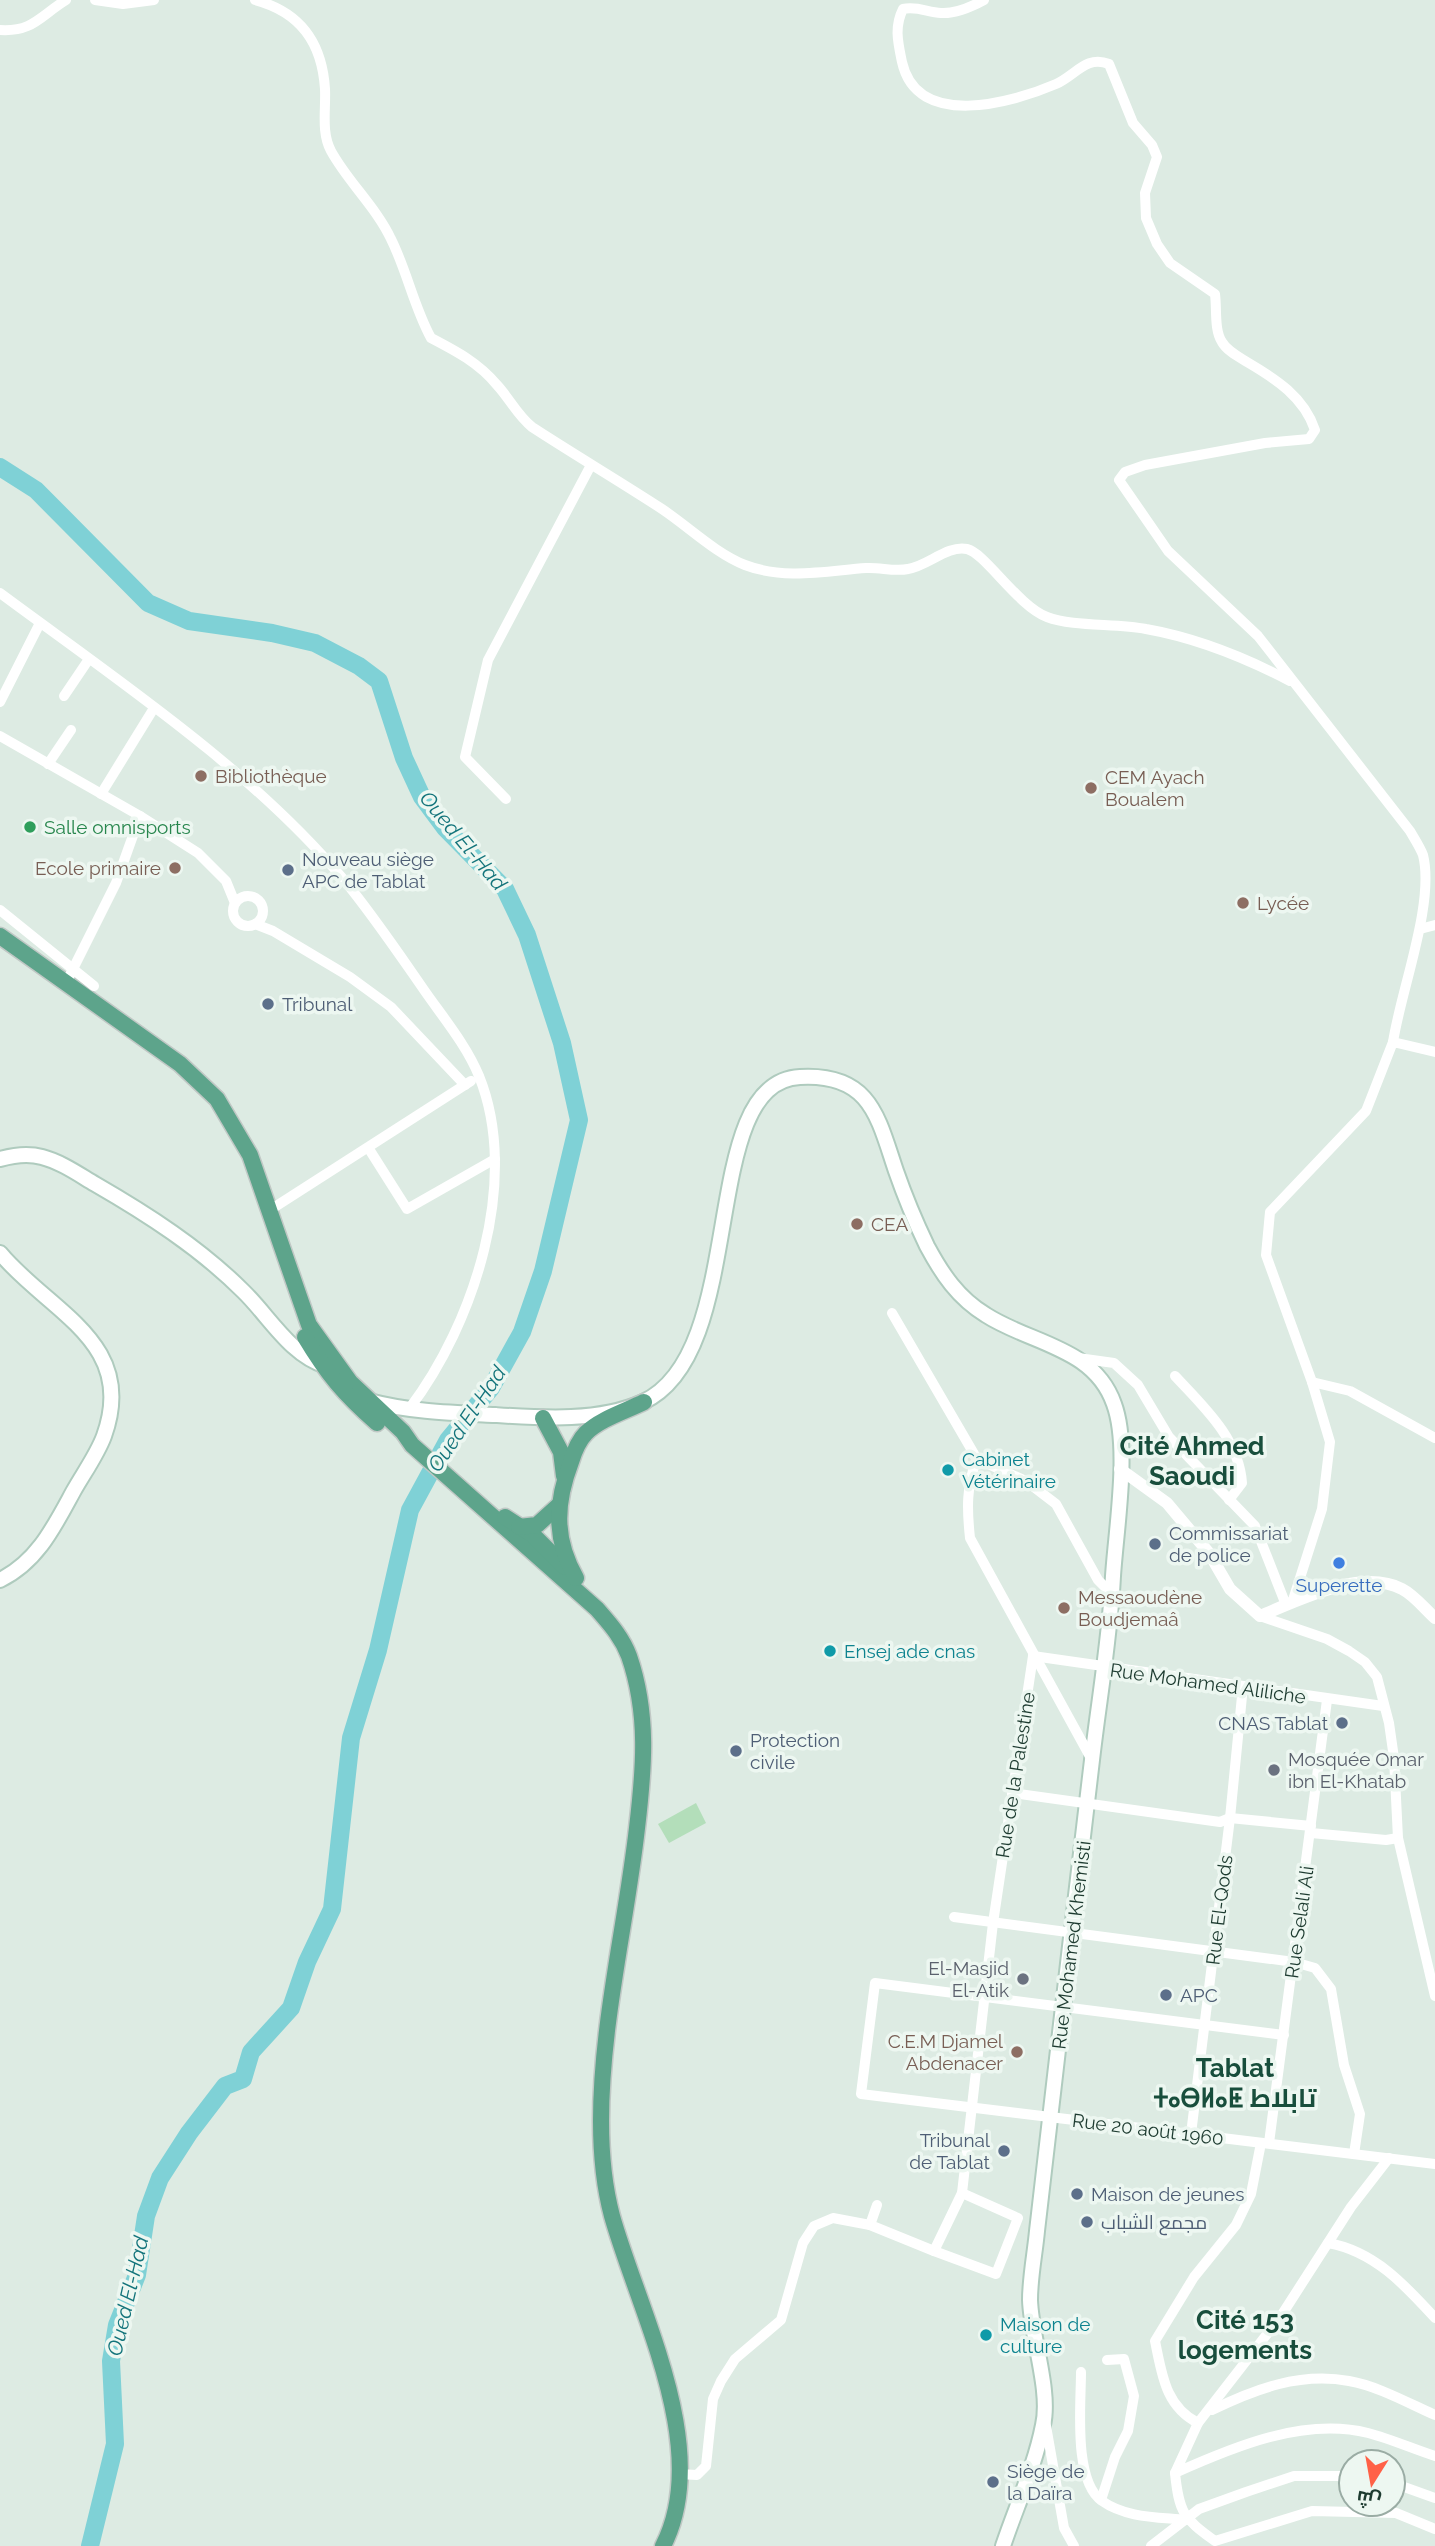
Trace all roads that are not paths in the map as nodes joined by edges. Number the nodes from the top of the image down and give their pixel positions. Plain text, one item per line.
1 (66, 0) edge
2 (95, 0) edge
3 (154, 0) edge
4 (256, 0) edge
5 (984, 0) edge
6 (0, 30) edge
7 (591, 464) junction
8 (0, 593) edge
9 (40, 623) junction
10 (89, 659) junction
11 (5, 679) edge
12 (1292, 682) junction
13 (64, 696) dead end
14 (0, 702) edge
15 (154, 708) junction
16 (71, 730) dead end
17 (0, 736) edge
18 (48, 764) junction
19 (101, 794) junction
20 (506, 799) dead end
21 (140, 816) junction
22 (226, 881) junction
23 (247, 896) junction
24 (235, 903) junction
25 (0, 910) edge
26 (259, 920) junction
27 (1435, 925) edge
28 (1420, 929) junction
29 (0, 936) edge
30 (70, 976) junction
31 (94, 986) dead end
32 (1393, 1042) junction
33 (1435, 1052) edge
34 (168, 1057) junction
35 (479, 1076) junction
36 (465, 1085) junction
37 (369, 1149) junction
38 (0, 1159) edge
39 (495, 1159) junction
40 (270, 1210) junction
41 (0, 1253) edge
42 (892, 1313) dead end
43 (1078, 1358) junction
44 (320, 1364) junction
45 (341, 1369) junction
46 (1175, 1376) dead end
47 (1312, 1382) junction
48 (369, 1401) junction
49 (643, 1402) junction
50 (410, 1409) junction
51 (435, 1412) junction
52 (542, 1418) junction
53 (402, 1430) junction
54 (1435, 1438) edge
55 (412, 1445) junction
56 (977, 1459) junction
57 (1120, 1469) junction
58 (565, 1478) junction
59 (472, 1498) junction
60 (1229, 1500) junction
61 (558, 1506) junction
62 (496, 1518) junction
63 (523, 1527) junction
64 (576, 1578) junction
65 (0, 1580) edge
66 (1112, 1594) junction
67 (1289, 1604) junction
68 (597, 1609) junction
69 (1260, 1616) junction
70 (1435, 1618) edge
71 (1033, 1656) junction
72 (1105, 1668) junction
73 (1243, 1686) junction
74 (1327, 1700) junction
75 (1383, 1706) junction
76 (1092, 1760) junction
77 (1012, 1793) junction
78 (1088, 1803) junction
79 (1230, 1818) junction
80 (1311, 1829) junction
81 (1398, 1838) junction
82 (954, 1917) dead end
83 (993, 1923) junction
84 (1072, 1935) junction
85 (1214, 1952) junction
86 (1293, 1962) junction
87 (1435, 1996) edge
88 (985, 1997) junction
89 (1063, 2006) junction
90 (1205, 2024) junction
91 (1284, 2035) junction
92 (970, 2107) junction
93 (1052, 2117) junction
94 (1191, 2134) junction
95 (1265, 2143) junction
96 (1353, 2154) junction
97 (1389, 2158) junction
98 (1435, 2164) edge
99 (962, 2193) junction
100 (877, 2204) dead end
101 (1018, 2218) junction
102 (870, 2225) junction
103 (1038, 2225) junction
104 (1328, 2243) junction
105 (934, 2251) junction
106 (1435, 2318) edge
107 (1107, 2360) dead end
108 (1081, 2372) dead end
109 (1208, 2413) junction
110 (1435, 2415) edge
111 (1045, 2420) junction
112 (1198, 2423) junction
113 (1435, 2456) edge
114 (1175, 2473) junction
115 (679, 2474) junction
116 (1337, 2476) edge
117 (1407, 2488) edge
118 (1435, 2498) edge
119 (1101, 2500) junction
120 (1186, 2520) junction
121 (1435, 2529) edge
122 (663, 2546) edge
123 (1003, 2546) edge
124 (1074, 2546) edge
125 (1151, 2546) edge

1 - 6 street
2 - 3 street
4 - 7 street
5 - 12 street
7 - 12 street
7 - 20 street
8 - 9 street
9 - 10 street
9 - 11 street
10 - 13 street
10 - 15 street
11 - 14 street
12 - 28 street
15 - 19 street
15 - 35 street
16 - 18 street
17 - 18 street
18 - 19 street
19 - 21 street
21 - 22 street
21 - 30 street
22 - 23 street
22 - 24 street
23 - 24 street
23 - 26 street
24 - 26 street
25 - 30 street
26 - 36 street
27 - 28 street
28 - 32 street
29 - 30 main road
30 - 31 street
30 - 34 main road
32 - 33 street
32 - 47 street
34 - 40 main road
34 - 44 main road
35 - 36 street
35 - 39 street
36 - 37 street
37 - 39 street
37 - 40 street
38 - 44 main road
39 - 50 street
40 - 45 main road
41 - 65 main road
42 - 56 street
43 - 49 main road
43 - 57 main road, Rue Mohamed Khemisti
43 - 60 street
44 - 45 main road
44 - 55 main road
45 - 48 main road
46 - 60 street
47 - 54 street
47 - 67 street
48 - 50 main road
48 - 53 main road
49 - 52 main road
49 - 58 main road
50 - 51 main road
51 - 52 main road
51 - 53 main road
52 - 58 main road
53 - 55 main road
55 - 59 main road
56 - 66 street
56 - 71 street
57 - 66 main road, Rue Mohamed Khemisti
57 - 69 street
58 - 61 main road
59 - 62 main road
59 - 63 main road
60 - 67 street
61 - 63 main road
61 - 64 main road
62 - 63 main road
62 - 68 main road
63 - 64 main road
64 - 68 main road
66 - 72 main road, Rue Mohamed Khemisti
67 - 69 street
67 - 70 street
68 - 115 main road
69 - 75 street
71 - 72 street, Rue Mohamed Aliliche
71 - 76 street
71 - 77 street, Rue de la Palestine
72 - 73 street, Rue Mohamed Aliliche
72 - 76 main road, Rue Mohamed Khemisti
73 - 74 street, Rue Mohamed Aliliche
73 - 79 street, Rue El-Qods
74 - 75 street, Rue Mohamed Aliliche
74 - 80 street, Rue Selali Ali
75 - 81 street
76 - 78 main road, Rue Mohamed Khemisti
77 - 78 street
77 - 83 street, Rue de la Palestine
78 - 79 street
78 - 84 main road, Rue Mohamed Khemisti
79 - 80 street
79 - 85 street, Rue El-Qods
80 - 81 street
80 - 86 street, Rue Selali Ali
81 - 87 street
82 - 83 street
83 - 84 street
83 - 88 street, Rue de la Palestine
84 - 85 street
84 - 89 main road, Rue Mohamed Khemisti
85 - 86 street
85 - 90 street, Rue El-Qods
86 - 91 street, Rue Selali Ali
86 - 96 street
88 - 89 street
88 - 92 street, Rue de la Palestine
88 - 92 street, Rue 20 août 1960
89 - 90 street
89 - 93 main road, Rue Mohamed Khemisti
90 - 91 street
90 - 94 street, Rue El-Qods
91 - 95 street, Rue Selali Ali
92 - 93 street, Rue 20 août 1960
92 - 99 street, Rue de la Palestine
93 - 94 street, Rue 20 août 1960
93 - 103 main road, Rue Mohamed Khemisti
94 - 95 street, Rue 20 août 1960
95 - 96 street, Rue 20 août 1960
95 - 112 street, Rue Selali Ali
96 - 97 street, Rue 20 août 1960
97 - 98 street, Rue 20 août 1960
97 - 104 street
99 - 101 street
99 - 105 street
100 - 102 street
101 - 103 street
101 - 105 street
102 - 105 street
102 - 115 street
103 - 111 main road, Rue Mohamed Khemisti
104 - 106 street
104 - 109 street
107 - 119 street
108 - 119 street
109 - 110 street
109 - 112 street
111 - 123 main road
111 - 124 street
112 - 114 street
113 - 114 street
114 - 120 street
115 - 122 main road
116 - 120 street
117 - 118 street
119 - 120 street
120 - 121 street
120 - 125 street

